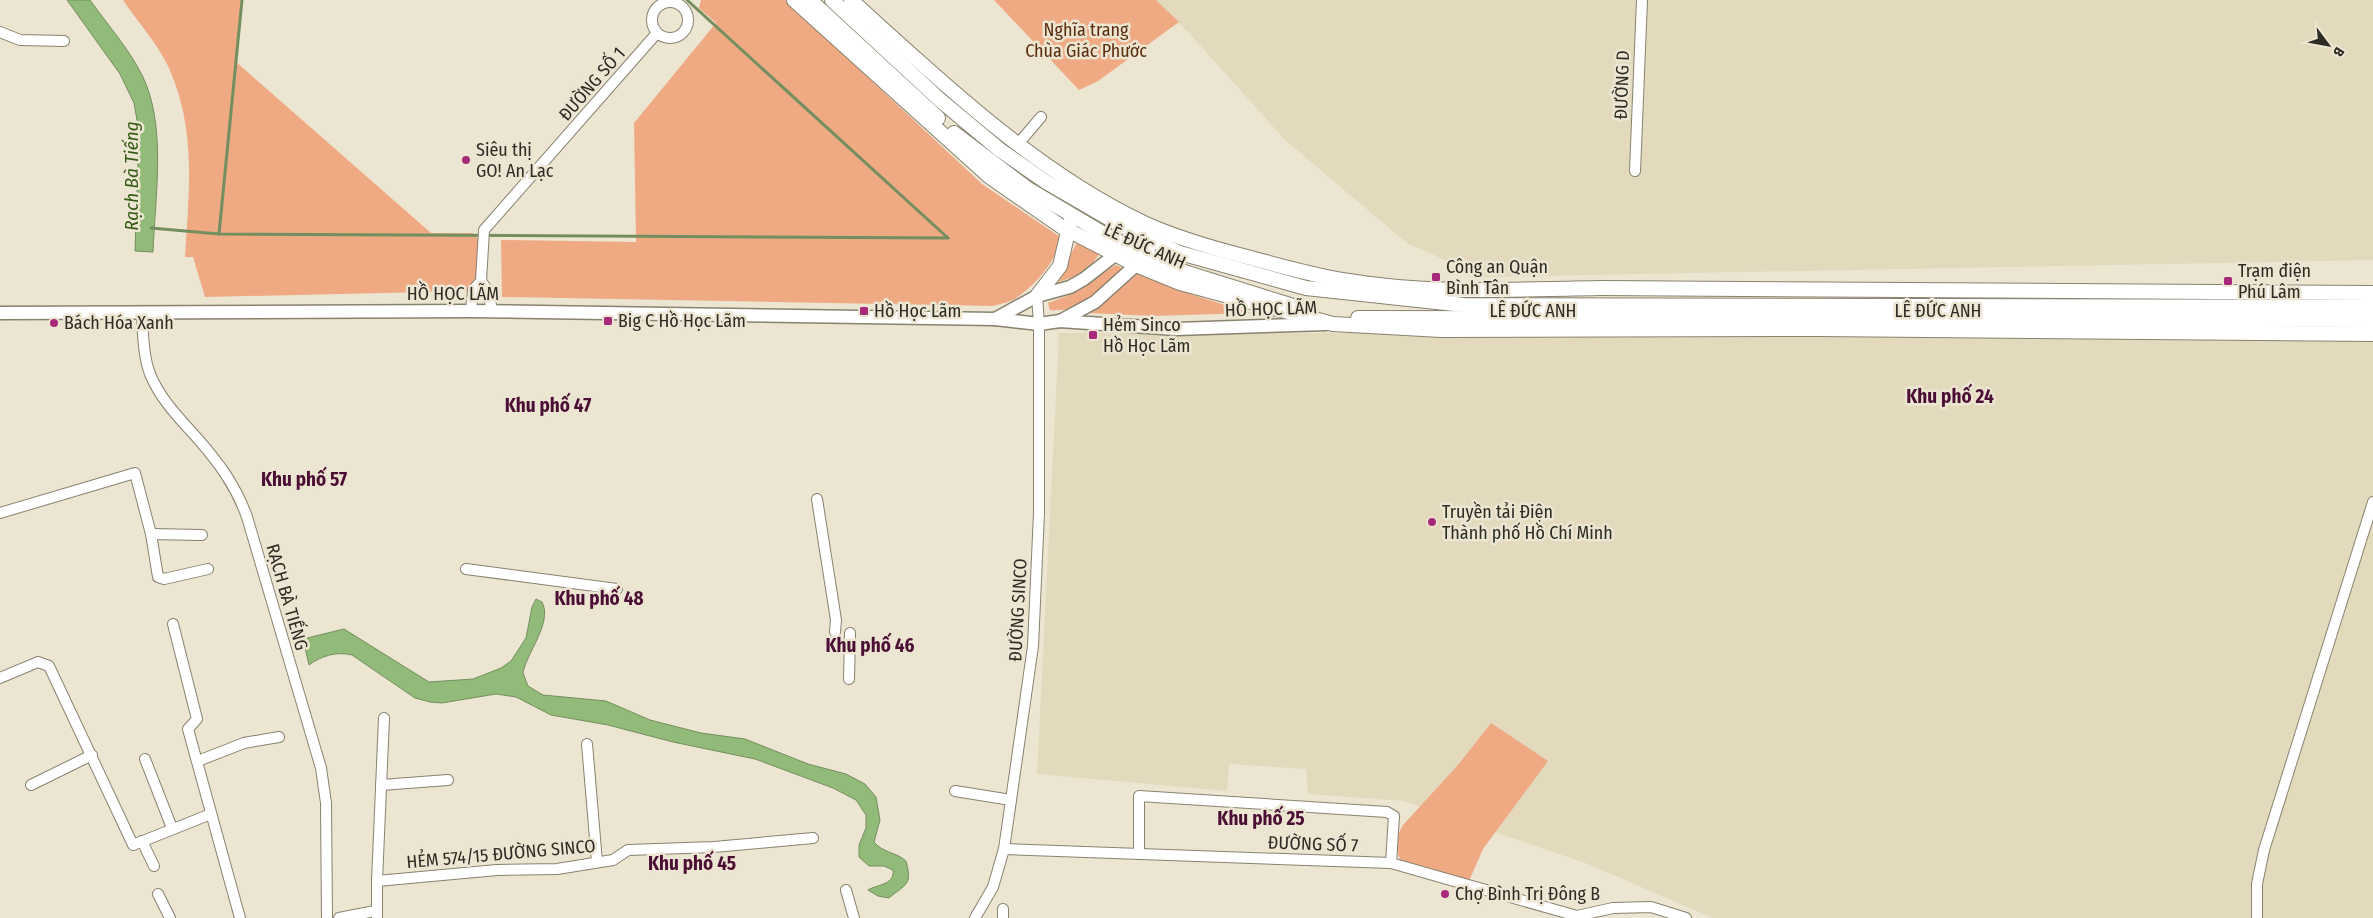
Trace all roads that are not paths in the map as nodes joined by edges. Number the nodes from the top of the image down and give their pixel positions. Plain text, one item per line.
1 (648, 0) edge
2 (794, 0) edge
3 (810, 0) edge
4 (832, 0) edge
5 (851, 0) edge
6 (1642, 0) edge
7 (686, 3) edge
8 (656, 8) junction
9 (0, 32) edge
10 (658, 34) junction
11 (64, 41) dead end
12 (1041, 117) dead end
13 (1018, 144) junction
14 (1634, 171) dead end
15 (1071, 217) junction
16 (1140, 228) junction
17 (1069, 231) junction
18 (1158, 236) junction
19 (1120, 250) junction
20 (1140, 260) junction
21 (481, 281) junction
22 (2373, 293) edge
23 (1038, 296) junction
24 (2373, 307) edge
25 (471, 311) junction
26 (0, 312) edge
27 (493, 312) junction
28 (139, 313) junction
29 (1352, 318) junction
30 (995, 319) junction
31 (2373, 320) edge
32 (1060, 322) junction
33 (1040, 324) junction
34 (1333, 324) junction
35 (2265, 326) junction
36 (2373, 334) edge
37 (817, 499) dead end
38 (2373, 502) edge
39 (0, 512) edge
40 (151, 534) junction
41 (202, 535) dead end
42 (466, 569) dead end
43 (208, 570) dead end
44 (617, 589) dead end
45 (173, 624) dead end
46 (835, 632) dead end
47 (850, 633) dead end
48 (0, 678) edge
49 (849, 679) dead end
50 (384, 718) dead end
51 (279, 737) dead end
52 (587, 744) dead end
53 (92, 755) junction
54 (145, 760) dead end
55 (198, 761) junction
56 (448, 780) dead end
57 (31, 785) dead end
58 (381, 785) junction
59 (955, 790) dead end
60 (1011, 800) junction
61 (211, 814) junction
62 (172, 828) junction
63 (813, 838) dead end
64 (137, 843) junction
65 (1004, 849) junction
66 (1139, 854) junction
67 (597, 862) junction
68 (1391, 863) junction
69 (154, 866) dead end
70 (377, 881) junction
71 (846, 890) dead end
72 (158, 894) dead end
73 (1613, 913) edge
74 (376, 915) edge
75 (170, 918) edge
76 (240, 918) edge
77 (321, 918) edge
78 (327, 918) edge
79 (339, 918) edge
80 (854, 918) edge
81 (975, 918) edge
82 (1686, 918) edge
83 (2257, 918) edge

1 - 8 street
2 - 17 highway, LÊ ĐỨC ANH
3 - 15 highway, LÊ ĐỨC ANH
4 - 16 highway, LÊ ĐỨC ANH
5 - 13 highway, LÊ ĐỨC ANH
6 - 14 street, ĐƯỜNG D
7 - 8 street
7 - 10 street
8 - 10 street
9 - 11 street
10 - 21 street, ĐƯỜNG SỐ 1
12 - 13 street
13 - 16 highway, LÊ ĐỨC ANH
15 - 17 highway
15 - 19 highway, LÊ ĐỨC ANH
16 - 18 highway, LÊ ĐỨC ANH
16 - 19 main road, HỒ HỌC LÃM
17 - 19 highway, LÊ ĐỨC ANH
17 - 23 highway
18 - 20 main road, HỒ HỌC LÃM
18 - 22 highway, LÊ ĐỨC ANH
18 - 24 highway, LÊ ĐỨC ANH
19 - 20 highway, LÊ ĐỨC ANH
19 - 23 main road, HỒ HỌC LÃM
20 - 29 highway, LÊ ĐỨC ANH
20 - 32 main road, HỒ HỌC LÃM
20 - 34 highway, LÊ ĐỨC ANH
21 - 25 street, ĐƯỜNG SỐ 1
21 - 27 street, ĐƯỜNG SỐ 1
23 - 30 main road, HỒ HỌC LÃM
23 - 33 street, ĐƯỜNG SINCO
25 - 27 main road, HỒ HỌC LÃM
25 - 28 main road, HỒ HỌC LÃM
26 - 28 main road, HỒ HỌC LÃM
27 - 30 main road, HỒ HỌC LÃM
28 - 77 street, RẠCH BÀ TIẾNG
28 - 78 street, RẠCH BÀ TIẾNG
29 - 34 highway
29 - 35 highway, LÊ ĐỨC ANH
30 - 33 main road, HỒ HỌC LÃM
31 - 35 highway, LÊ ĐỨC ANH
32 - 33 main road, HỒ HỌC LÃM
32 - 34 main road, HỒ HỌC LÃM
33 - 60 street, ĐƯỜNG SINCO
34 - 35 highway, LÊ ĐỨC ANH
35 - 36 highway, LÊ ĐỨC ANH
37 - 46 street
38 - 83 street
39 - 40 street
40 - 41 street
40 - 43 street
42 - 44 street
45 - 55 street
47 - 49 street
48 - 53 street
50 - 58 street
51 - 55 street
52 - 67 street
53 - 57 street
53 - 64 street
54 - 62 street
55 - 61 street
56 - 58 street
58 - 70 street
59 - 60 street
60 - 65 street, ĐƯỜNG SINCO
61 - 62 street
61 - 76 street
62 - 64 street
63 - 67 street, HẺM 574/15 ĐƯỜNG SINCO
64 - 69 street
65 - 66 street, ĐƯỜNG SỐ 7
65 - 81 street, ĐƯỜNG SINCO
66 - 68 street, ĐƯỜNG SỐ 7
66 - 68 street
67 - 70 street, HẺM 574/15 ĐƯỜNG SINCO
68 - 73 street, ĐƯỜNG SỐ 7
70 - 74 street
71 - 80 street
72 - 75 street
73 - 82 street, ĐƯỜNG SỐ 7
74 - 79 street

